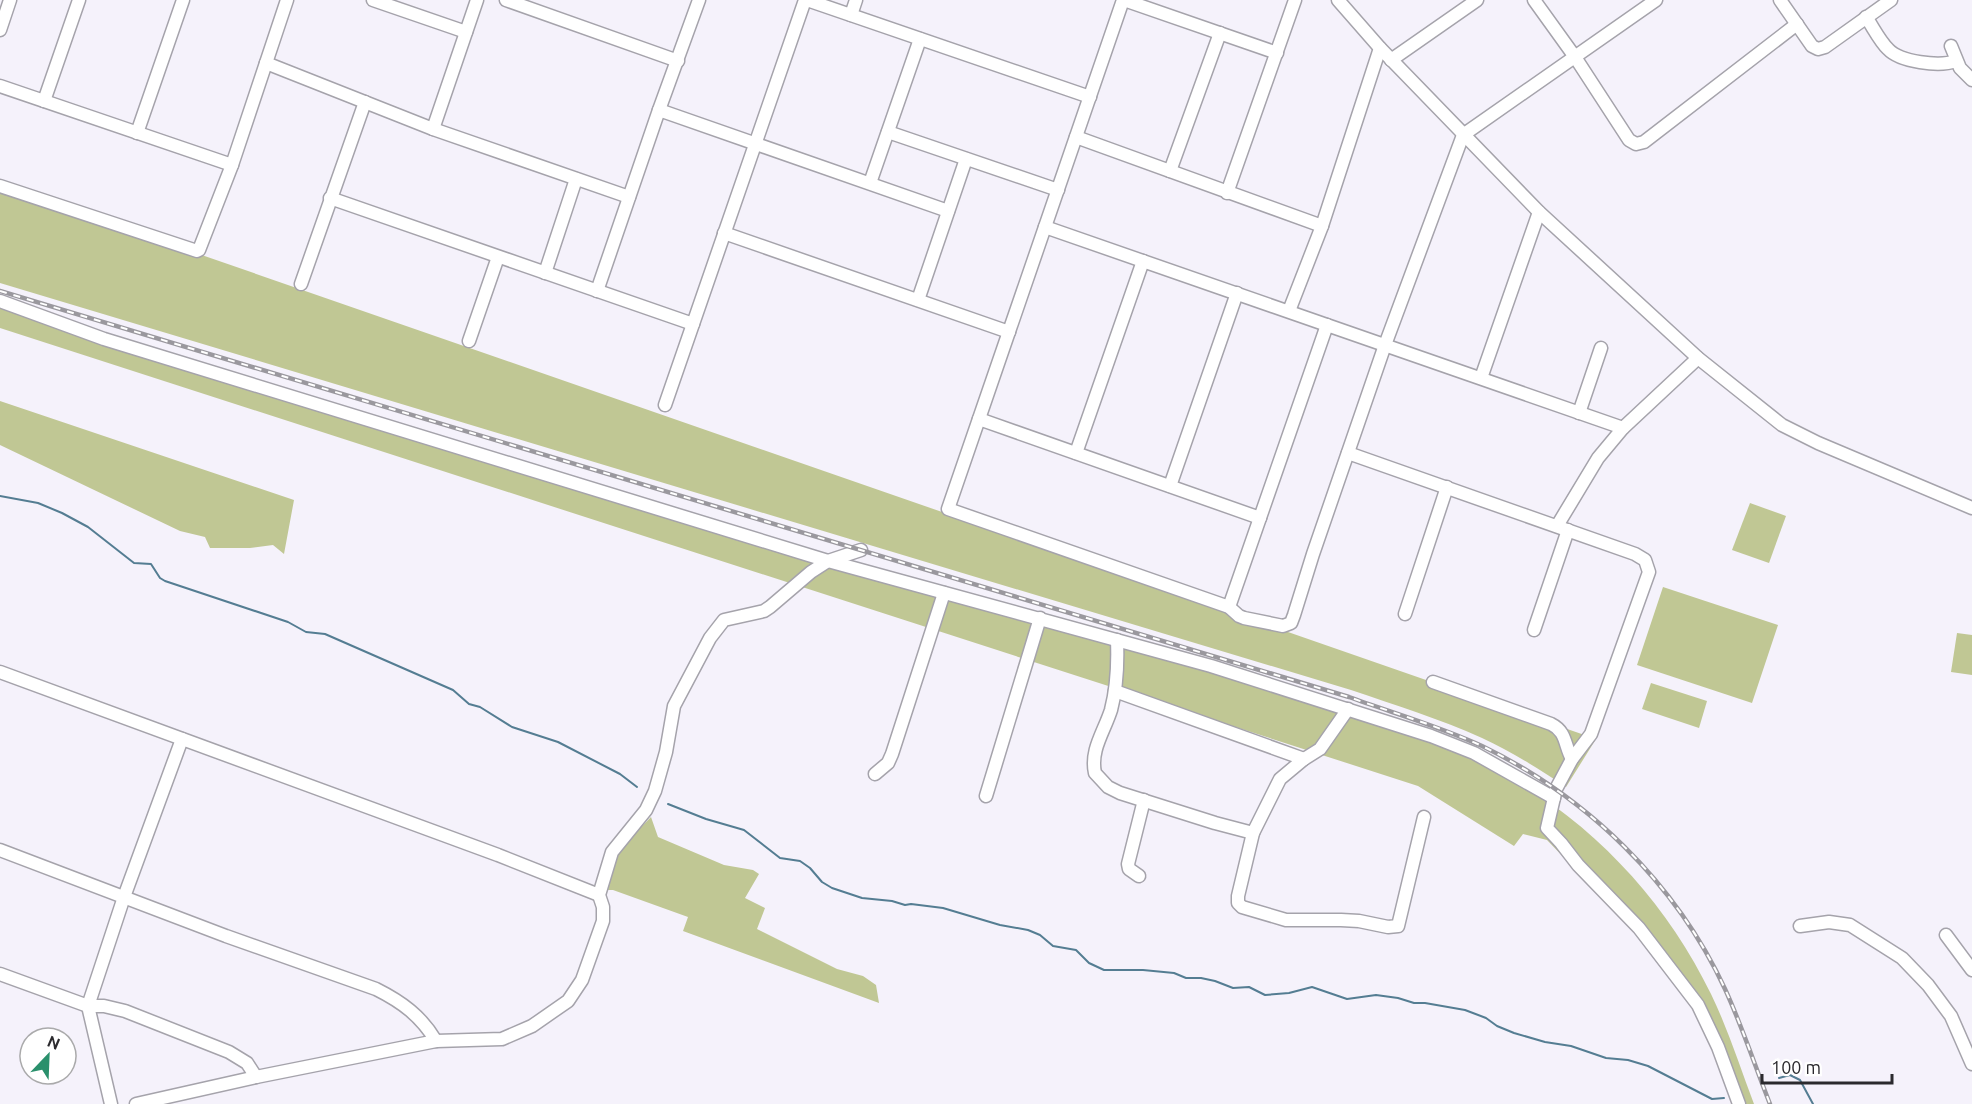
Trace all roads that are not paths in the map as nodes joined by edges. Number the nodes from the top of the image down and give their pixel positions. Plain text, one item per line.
1 (9, 0) edge
2 (79, 0) edge
3 (183, 0) edge
4 (287, 0) edge
5 (373, 0) edge
6 (477, 0) edge
7 (506, 0) edge
8 (699, 0) edge
9 (806, 0) edge
10 (856, 0) edge
11 (1124, 0) edge
12 (1295, 0) edge
13 (1338, 0) edge
14 (1478, 0) edge
15 (1534, 0) edge
16 (1656, 0) edge
17 (1780, 0) edge
18 (1891, 0) edge
19 (851, 15) junction
20 (1866, 17) junction
21 (1797, 24) junction
22 (0, 30) edge
23 (466, 32) junction
24 (1220, 33) junction
25 (920, 39) junction
26 (1951, 46) dead end
27 (1380, 48) junction
28 (1277, 53) junction
29 (1575, 57) junction
30 (1391, 60) junction
31 (678, 61) junction
32 (1956, 61) junction
33 (266, 63) junction
34 (1972, 81) edge
35 (0, 86) edge
36 (1090, 97) junction
37 (44, 101) junction
38 (365, 102) junction
39 (659, 111) junction
40 (433, 129) junction
41 (888, 132) junction
42 (137, 133) junction
43 (1463, 135) junction
44 (1076, 137) junction
45 (755, 144) junction
46 (966, 159) junction
47 (232, 165) junction
48 (1170, 171) junction
49 (576, 179) junction
50 (870, 183) junction
51 (0, 186) edge
52 (1058, 190) junction
53 (1227, 193) junction
54 (629, 197) junction
55 (330, 198) junction
56 (948, 211) junction
57 (1539, 212) junction
58 (1322, 226) junction
59 (1045, 227) junction
60 (724, 233) junction
61 (498, 257) junction
62 (1143, 261) junction
63 (545, 273) junction
64 (301, 284) dead end
65 (597, 291) junction
66 (1237, 293) junction
67 (918, 300) junction
68 (0, 301) edge
69 (1289, 311) junction
70 (693, 324) junction
71 (1328, 325) junction
72 (1009, 332) junction
73 (469, 341) dead end
74 (1385, 345) junction
75 (1601, 348) dead end
76 (1698, 358) junction
77 (1481, 378) junction
78 (665, 405) dead end
79 (1579, 412) junction
80 (979, 419) junction
81 (1623, 428) junction
82 (1076, 453) junction
83 (1348, 453) junction
84 (1170, 486) junction
85 (1447, 487) junction
86 (1972, 508) edge
87 (1260, 518) junction
88 (1563, 528) junction
89 (861, 550) dead end
90 (828, 561) junction
91 (944, 593) junction
92 (1230, 607) junction
93 (1405, 614) dead end
94 (1040, 618) junction
95 (1534, 630) dead end
96 (1117, 640) junction
97 (0, 672) edge
98 (1433, 682) dead end
99 (1115, 691) junction
100 (1348, 710) junction
101 (182, 739) junction
102 (1304, 759) junction
103 (1572, 759) junction
104 (875, 774) dead end
105 (986, 796) dead end
106 (1554, 798) junction
107 (1144, 800) junction
108 (1424, 817) dead end
109 (1253, 833) junction
110 (0, 850) edge
111 (1139, 876) dead end
112 (599, 895) junction
113 (124, 897) junction
114 (1800, 926) dead end
115 (1946, 935) dead end
116 (1972, 970) edge
117 (0, 974) edge
118 (88, 1006) junction
119 (436, 1041) junction
120 (1972, 1064) edge
121 (256, 1077) junction
122 (111, 1104) edge
123 (136, 1104) edge
124 (1739, 1104) edge

1 - 22 street
2 - 37 street
3 - 42 street
4 - 33 street
5 - 23 street
6 - 23 street
7 - 31 street
8 - 31 street
9 - 19 street
9 - 45 street
10 - 19 street
11 - 24 street
11 - 36 street
12 - 28 street
13 - 27 street
14 - 30 street
15 - 29 street
16 - 29 street
17 - 21 street
18 - 20 street
19 - 25 street
20 - 21 street
20 - 32 street
21 - 29 street
23 - 40 street
24 - 28 street
24 - 48 street
25 - 36 street
25 - 41 street
26 - 32 street
27 - 30 street
27 - 58 street
28 - 53 street
29 - 43 street
30 - 43 street
31 - 39 street
32 - 34 street
33 - 38 street
33 - 47 street
35 - 37 street
36 - 44 street
37 - 42 street
38 - 40 street
38 - 55 street
39 - 45 street
39 - 54 street
40 - 49 street
41 - 46 street
41 - 50 street
42 - 47 street
43 - 57 street
43 - 74 street
44 - 48 street
44 - 52 street
45 - 50 street
45 - 60 street
46 - 52 street
46 - 56 street
47 - 51 street
48 - 53 street
49 - 54 street
49 - 63 street
50 - 56 street
52 - 59 street
53 - 58 street
54 - 65 street
55 - 61 street
55 - 64 street
56 - 67 street
57 - 76 street
57 - 77 street
58 - 69 street
59 - 62 street
59 - 72 street
60 - 67 street
60 - 70 street
61 - 63 street
61 - 73 street
62 - 66 street
62 - 82 street
63 - 65 street
65 - 70 street
66 - 69 street
66 - 84 street
67 - 72 street
68 - 90 street
69 - 71 street
70 - 78 street
71 - 74 street
71 - 87 street
72 - 80 street
74 - 77 street
74 - 83 street
75 - 79 street
76 - 81 street
76 - 86 street
77 - 79 street
79 - 81 street
80 - 82 street
80 - 92 street
81 - 88 street
82 - 84 street
83 - 85 street
83 - 92 street
84 - 87 street
85 - 88 street
85 - 93 street
87 - 92 street
88 - 95 street
88 - 103 street
89 - 90 street
90 - 91 street
90 - 112 street
91 - 94 street
91 - 104 street
94 - 96 street
94 - 105 street
96 - 99 street
96 - 100 street
97 - 101 street
98 - 103 street
99 - 102 street
99 - 107 street
100 - 102 street
100 - 106 street
101 - 112 street
101 - 113 street
102 - 109 street
103 - 106 street
106 - 124 street
107 - 109 street
107 - 111 street
108 - 109 street
110 - 113 street
112 - 119 street
113 - 118 street
113 - 119 street
114 - 120 street
115 - 116 street
117 - 118 street
118 - 121 street
118 - 122 street
119 - 121 street
121 - 123 street

